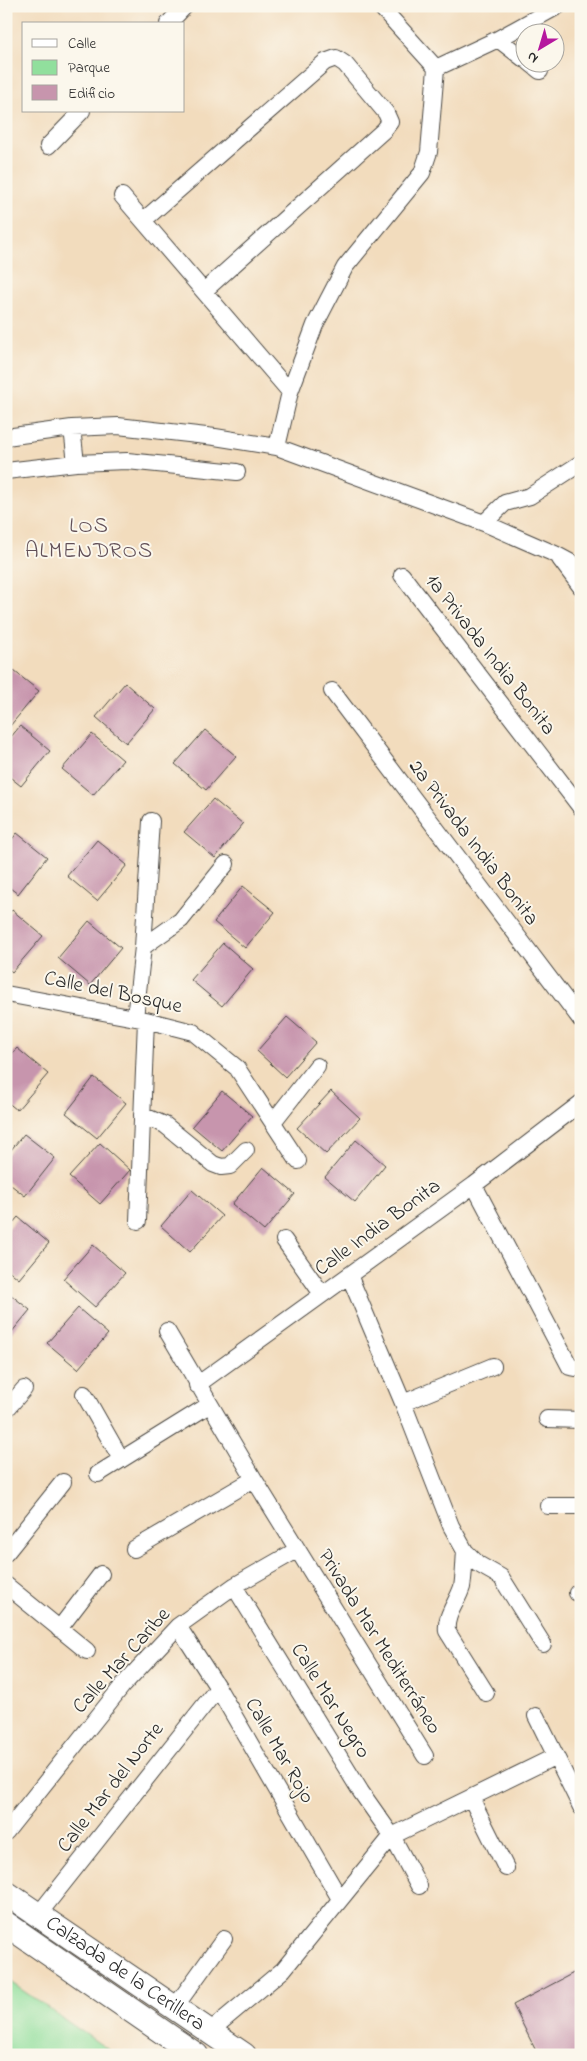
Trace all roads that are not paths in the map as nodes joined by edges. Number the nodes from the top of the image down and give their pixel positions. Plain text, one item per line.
1 (185, 6) edge
2 (380, 6) edge
3 (558, 6) edge
4 (170, 22) edge
5 (498, 39) junction
6 (514, 51) edge
7 (436, 68) junction
8 (81, 112) edge
9 (48, 146) dead end
10 (122, 196) dead end
11 (144, 220) junction
12 (204, 291) junction
13 (290, 392) junction
14 (72, 428) junction
15 (6, 437) edge
16 (277, 447) junction
17 (76, 463) junction
18 (581, 464) edge
19 (6, 471) edge
20 (236, 472) dead end
21 (484, 523) junction
22 (555, 554) junction
23 (581, 568) edge
24 (402, 575) dead end
25 (581, 587) edge
26 (332, 691) dead end
27 (581, 808) edge
28 (151, 821) dead end
29 (226, 864) dead end
30 (142, 947) junction
31 (6, 994) edge
32 (140, 1019) junction
33 (581, 1020) edge
34 (317, 1066) dead end
35 (581, 1102) edge
36 (142, 1115) junction
37 (273, 1122) junction
38 (246, 1150) dead end
39 (298, 1161) dead end
40 (474, 1185) junction
41 (138, 1221) dead end
42 (284, 1240) dead end
43 (349, 1275) junction
44 (322, 1294) junction
45 (167, 1331) dead end
46 (493, 1366) dead end
47 (581, 1369) edge
48 (197, 1385) junction
49 (24, 1389) dead end
50 (84, 1394) dead end
51 (403, 1403) junction
52 (209, 1405) junction
53 (6, 1410) edge
54 (547, 1419) dead end
55 (581, 1420) edge
56 (121, 1459) junction
57 (98, 1474) dead end
58 (254, 1479) junction
59 (63, 1482) dead end
60 (548, 1506) dead end
61 (581, 1506) edge
62 (134, 1550) dead end
63 (297, 1550) junction
64 (465, 1551) junction
65 (6, 1553) edge
66 (101, 1574) dead end
67 (6, 1585) edge
68 (234, 1586) junction
69 (178, 1626) junction
70 (59, 1629) junction
71 (543, 1644) dead end
72 (87, 1651) dead end
73 (218, 1688) junction
74 (486, 1693) dead end
75 (536, 1716) dead end
76 (425, 1756) dead end
77 (556, 1756) junction
78 (577, 1788) edge
79 (471, 1798) junction
80 (581, 1806) edge
81 (6, 1832) edge
82 (392, 1836) junction
83 (506, 1868) dead end
84 (419, 1886) dead end
85 (6, 1893) edge
86 (340, 1899) junction
87 (38, 1915) junction
88 (6, 1924) edge
89 (224, 1939) dead end
90 (175, 2008) junction
91 (210, 2031) junction
92 (196, 2055) edge
93 (244, 2055) edge

1 - 4 street
2 - 7 street
3 - 5 street
5 - 6 street
5 - 7 street
7 - 13 street
8 - 9 street
10 - 11 street
11 - 12 street
11 - 12 street
12 - 13 street
13 - 16 street
14 - 15 street
14 - 16 street
14 - 17 street
16 - 21 street
17 - 19 street
17 - 20 street
18 - 21 street
21 - 22 street
22 - 23 street
22 - 25 street
24 - 27 street, 1a Privada India Bonita
26 - 33 street, 2a Privada India Bonita
28 - 30 street
29 - 30 street
30 - 32 street
31 - 32 street, Calle del Bosque
32 - 36 street
32 - 37 street, Calle del Bosque
34 - 37 street
35 - 40 street, Calle India Bonita
36 - 38 street
36 - 41 street
37 - 39 street, Calle del Bosque
40 - 43 street, Calle India Bonita
40 - 47 street
42 - 44 street
43 - 44 street, Calle India Bonita
43 - 51 street
44 - 48 street, Calle India Bonita
45 - 48 street
46 - 51 street
48 - 52 street, Privada Mar Mediterráneo
49 - 53 street
50 - 56 street
51 - 64 street
52 - 56 street
52 - 58 street, Privada Mar Mediterráneo
54 - 55 street
56 - 57 street
58 - 62 street
58 - 63 street, Privada Mar Mediterráneo
59 - 65 street
60 - 61 street
63 - 68 street, Calle Mar Caribe
63 - 76 street, Privada Mar Mediterráneo
64 - 71 street
64 - 74 street
66 - 70 street
67 - 70 street
68 - 69 street, Calle Mar Caribe
68 - 82 street, Calle Mar Negro
69 - 73 street, Calle Mar Rojo
69 - 81 street, Calle Mar Caribe
70 - 72 street
73 - 86 street, Calle Mar Rojo
73 - 87 street, Calle Mar del Norte
75 - 77 street
77 - 78 street
77 - 79 street
78 - 80 street
79 - 82 street
79 - 83 street
82 - 84 street, Calle Mar Negro
82 - 86 street
85 - 87 street, Calzada de la Cerillera
86 - 91 street
87 - 90 street, Calzada de la Cerillera
88 - 92 street, Calzada de la Cerillera
89 - 90 street
90 - 91 street, Calzada de la Cerillera
91 - 93 street, Calzada de la Cerillera

